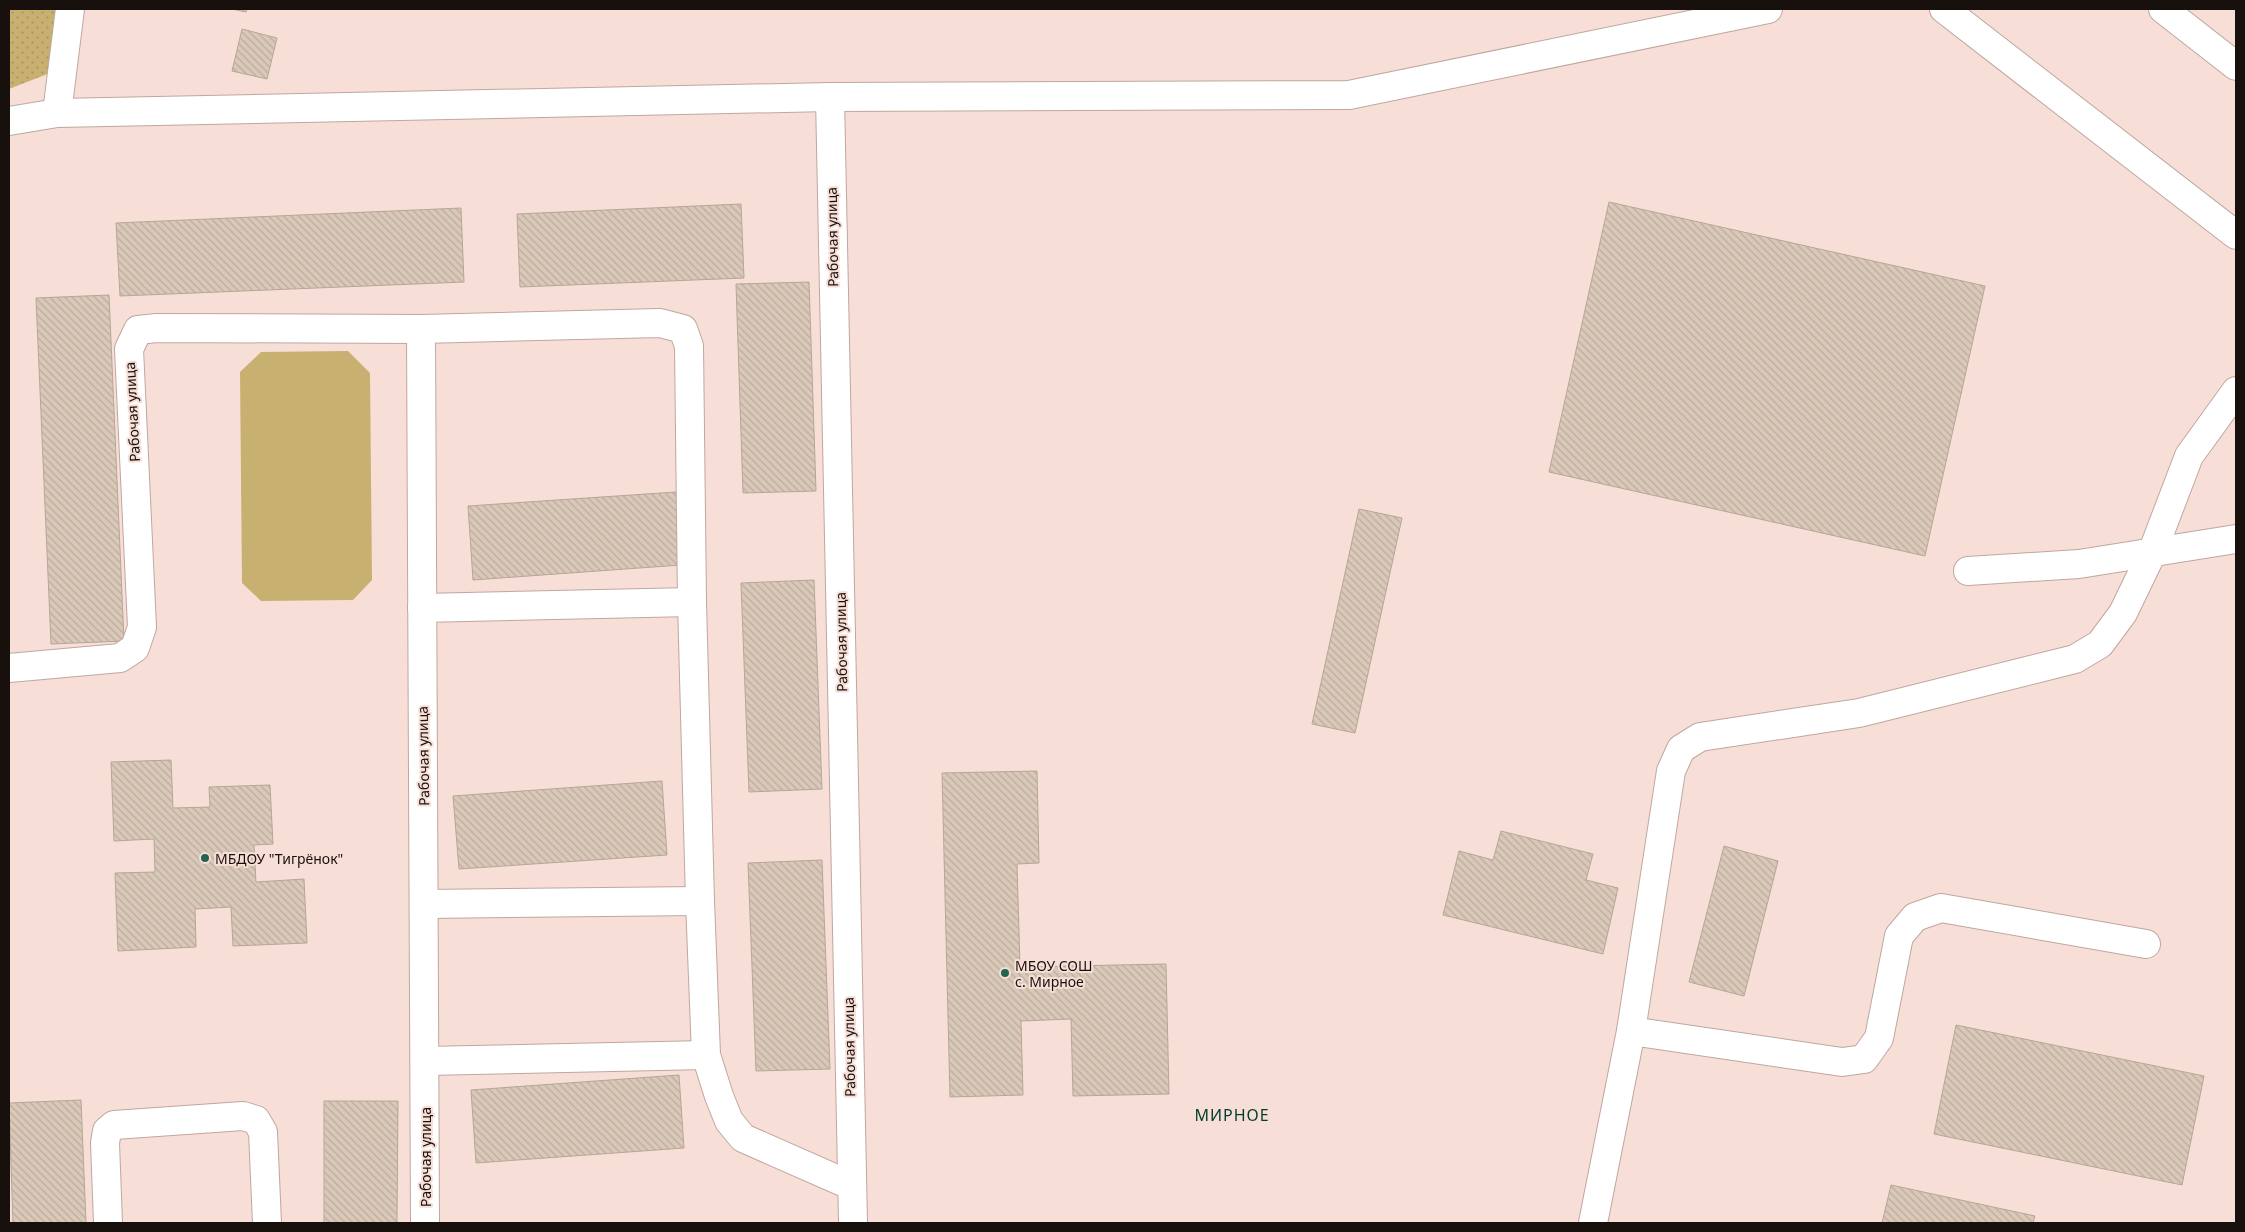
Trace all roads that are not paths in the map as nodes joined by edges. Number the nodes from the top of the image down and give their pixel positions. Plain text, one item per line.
1 (70, 9) edge
2 (1768, 9) edge
3 (1944, 9) edge
4 (2163, 9) edge
5 (2236, 66) edge
6 (830, 98) junction
7 (58, 113) junction
8 (9, 121) edge
9 (2236, 235) edge
10 (421, 329) junction
11 (2236, 391) edge
12 (2236, 539) edge
13 (2152, 553) junction
14 (1968, 572) dead end
15 (692, 602) junction
16 (422, 608) junction
17 (9, 668) edge
18 (700, 901) junction
19 (425, 904) junction
20 (2146, 944) dead end
21 (1631, 1031) junction
22 (706, 1055) junction
23 (425, 1061) junction
24 (852, 1186) junction
25 (108, 1223) edge
26 (267, 1223) edge
27 (425, 1223) edge
28 (853, 1223) edge
29 (1593, 1223) edge

1 - 7 street
2 - 6 street
3 - 9 street
4 - 5 street
6 - 7 street
6 - 24 street, Рабочая улица
7 - 8 street
10 - 15 street, Рабочая улица
10 - 16 street, Рабочая улица
10 - 17 street, Рабочая улица
11 - 13 street
12 - 13 street
13 - 14 street
13 - 21 street
15 - 16 street
15 - 18 street, Рабочая улица
16 - 19 street, Рабочая улица
18 - 19 street
18 - 22 street, Рабочая улица
19 - 23 street, Рабочая улица
20 - 21 street
21 - 29 street
22 - 23 street
22 - 24 street, Рабочая улица
23 - 27 street, Рабочая улица
24 - 28 street, Рабочая улица
25 - 26 street

